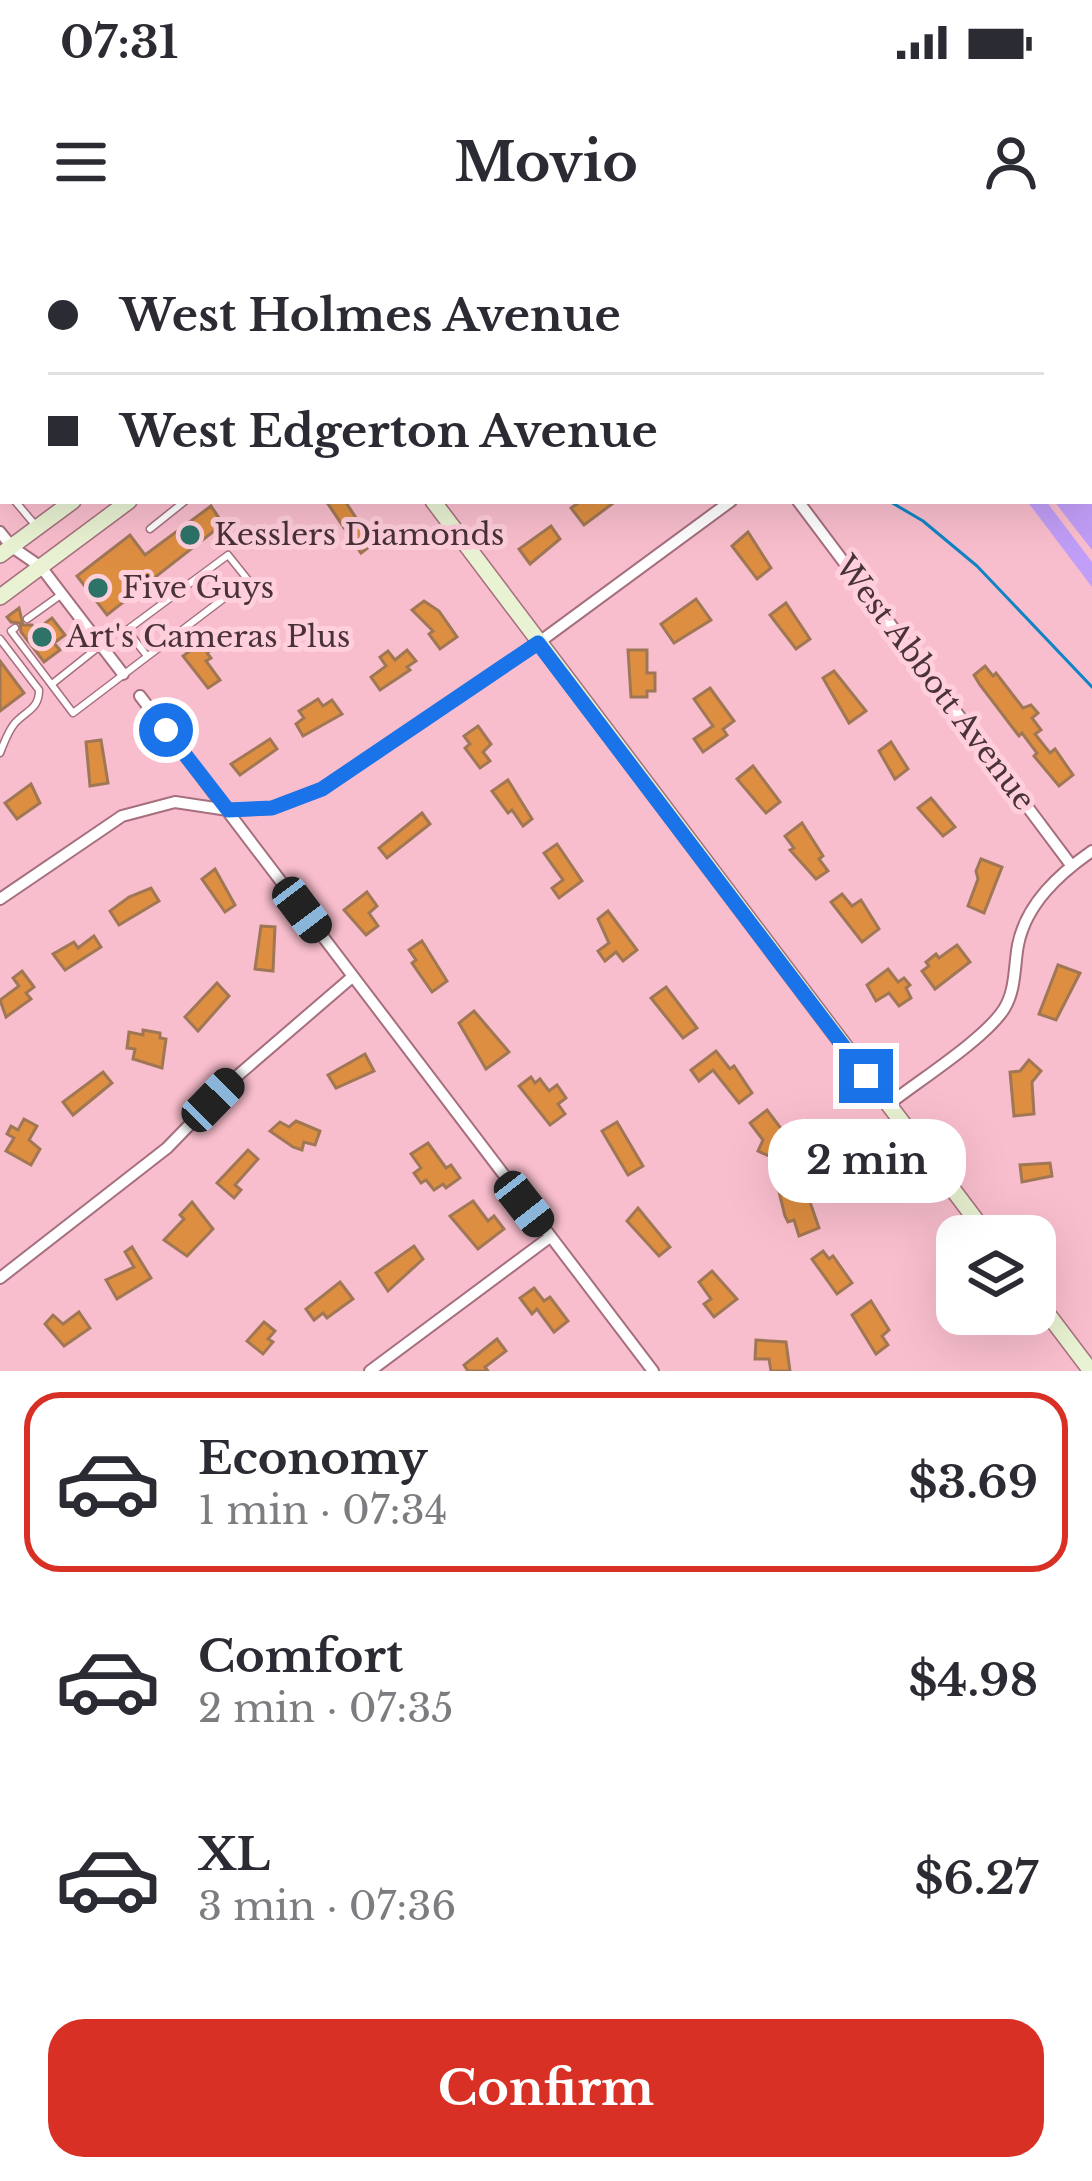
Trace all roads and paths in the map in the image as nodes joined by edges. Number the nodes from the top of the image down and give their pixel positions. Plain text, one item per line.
1 (18, 504) edge
2 (69, 504) edge
3 (125, 504) edge
4 (181, 504) edge
5 (435, 504) edge
6 (727, 504) edge
7 (800, 504) edge
8 (37, 527) junction
9 (149, 529) dead end
10 (0, 532) edge
11 (6, 551) edge
12 (41, 566) junction
13 (62, 594) junction
14 (0, 597) edge
15 (27, 619) dead end
16 (15, 628) dead end
17 (0, 639) edge
18 (538, 643) junction
19 (101, 645) junction
20 (147, 656) junction
21 (123, 674) junction
22 (52, 685) junction
23 (140, 696) dead end
24 (0, 752) edge
25 (228, 810) junction
26 (1092, 851) edge
27 (1071, 866) junction
28 (0, 899) edge
29 (351, 978) junction
30 (888, 1105) junction
31 (972, 1215) edge
32 (550, 1237) junction
33 (0, 1278) edge
34 (1056, 1325) edge
35 (370, 1371) edge
36 (652, 1371) edge
37 (1091, 1371) edge

1 - 8 lane
2 - 8 street
3 - 12 street
4 - 9 lane
5 - 18 street
6 - 18 street
7 - 27 street, West Abbott Avenue
8 - 11 street
10 - 11 street
11 - 12 street
12 - 13 street
12 - 14 street
13 - 15 lane
13 - 19 street
16 - 22 lane
17 - 24 lane
18 - 25 street
18 - 30 street
19 - 21 street
19 - 22 lane
20 - 20 lane
20 - 21 lane
21 - 22 lane
23 - 25 street
25 - 28 street
25 - 29 street
26 - 27 street
27 - 30 street
29 - 32 street
29 - 33 street
30 - 31 street
32 - 35 street
32 - 36 street
34 - 37 street

